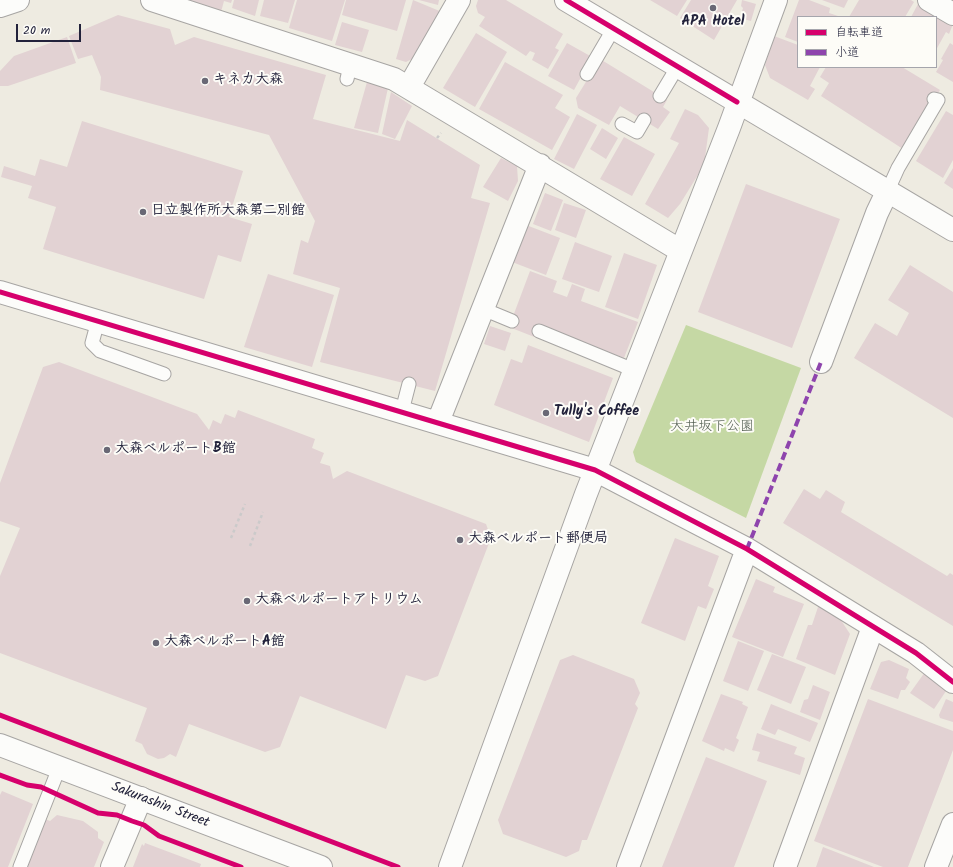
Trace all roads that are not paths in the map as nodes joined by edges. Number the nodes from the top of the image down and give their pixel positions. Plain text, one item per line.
1 (18, 0) edge
2 (152, 0) edge
3 (459, 0) edge
4 (566, 0) edge
5 (776, 0) edge
6 (929, 0) edge
7 (0, 6) edge
8 (953, 14) edge
9 (614, 28) junction
10 (678, 66) junction
11 (587, 74) dead end
12 (408, 87) junction
13 (660, 96) dead end
14 (934, 99) dead end
15 (738, 102) junction
16 (644, 120) dead end
17 (622, 124) dead end
18 (540, 165) junction
19 (888, 190) junction
20 (953, 230) edge
21 (681, 251) junction
22 (0, 292) edge
23 (483, 309) junction
24 (98, 321) junction
25 (512, 321) dead end
26 (539, 331) dead end
27 (820, 362) dead end
28 (624, 366) dead end
29 (164, 374) dead end
30 (409, 384) dead end
31 (402, 411) junction
32 (438, 422) junction
33 (596, 470) junction
34 (747, 549) junction
35 (873, 627) junction
36 (953, 682) edge
37 (0, 745) edge
38 (59, 768) junction
39 (141, 798) junction
40 (953, 824) edge
41 (20, 867) edge
42 (112, 867) edge
43 (320, 867) edge
44 (450, 867) edge
45 (628, 867) edge
46 (785, 867) edge
47 (936, 867) edge

1 - 7 street
2 - 12 street
3 - 12 street
4 - 9 street
5 - 15 street
6 - 8 street
9 - 10 street
9 - 11 lane
10 - 13 lane
10 - 15 street
12 - 18 street
14 - 19 lane
15 - 19 street
15 - 21 street
16 - 17 lane
18 - 21 street
18 - 23 street
19 - 20 street
19 - 27 street
21 - 33 street
22 - 24 street
23 - 25 lane
23 - 32 street
24 - 29 lane
24 - 31 street
26 - 28 lane
30 - 31 lane
31 - 32 street
32 - 33 street
33 - 34 street
33 - 44 street
34 - 35 street
34 - 45 street
35 - 36 street
35 - 46 street
37 - 38 street, Sakurashin Street
38 - 39 street, Sakurashin Street
38 - 41 lane
39 - 42 street
39 - 43 street, Sakurashin Street
40 - 47 street

